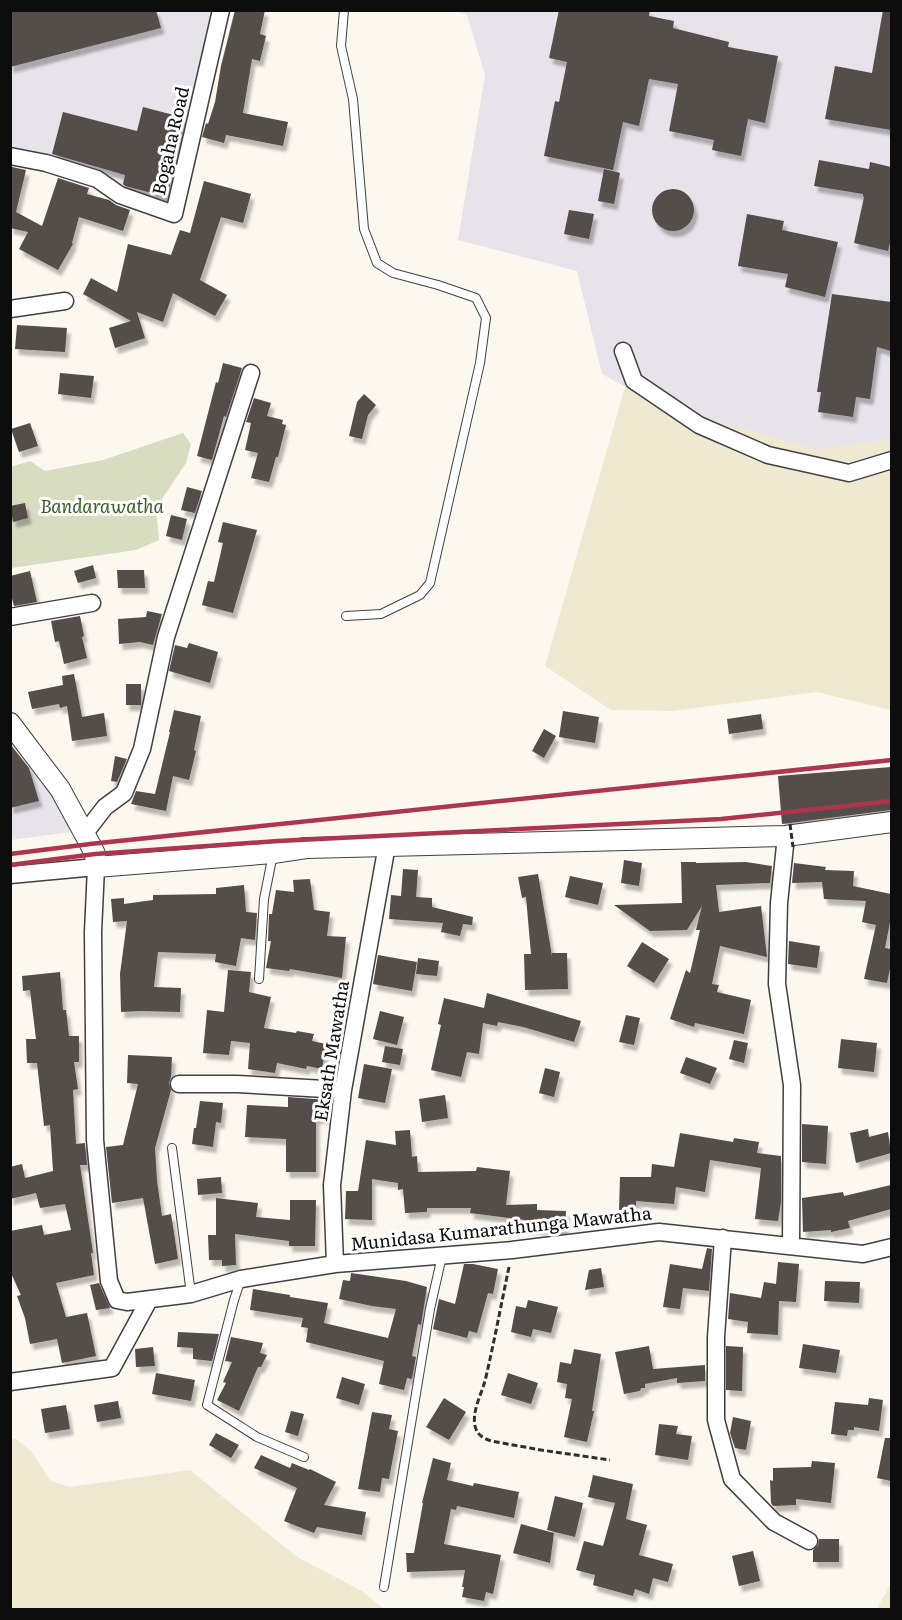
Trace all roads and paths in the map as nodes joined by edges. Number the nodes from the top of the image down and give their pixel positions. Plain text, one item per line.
1 (221, 10) edge
2 (344, 10) edge
3 (10, 156) edge
4 (65, 301) dead end
5 (10, 309) edge
6 (623, 351) dead end
7 (251, 373) dead end
8 (891, 460) edge
9 (92, 603) dead end
10 (346, 616) dead end
11 (10, 617) edge
12 (10, 723) edge
13 (891, 822) edge
14 (84, 832) junction
15 (790, 836) junction
16 (387, 845) junction
17 (273, 854) junction
18 (96, 867) junction
19 (10, 875) edge
20 (259, 978) dead end
21 (179, 1084) dead end
22 (343, 1090) junction
23 (172, 1148) dead end
24 (723, 1238) junction
25 (791, 1246) junction
26 (891, 1247) edge
27 (512, 1250) junction
28 (442, 1256) junction
29 (335, 1264) junction
30 (241, 1279) junction
31 (191, 1294) junction
32 (149, 1300) junction
33 (10, 1382) edge
34 (304, 1457) dead end
35 (610, 1460) dead end
36 (809, 1541) dead end
37 (384, 1587) dead end

1 - 3 street, Bogaha Road
2 - 10 lane
4 - 5 street
6 - 8 street
7 - 14 street
9 - 11 street
12 - 14 street
13 - 15 street
14 - 18 street
15 - 16 street
15 - 25 street
16 - 17 street
16 - 22 street, Eksath Mawatha
17 - 18 street
17 - 20 lane
18 - 19 street
18 - 32 street, Munidasa Kumarathunga Mawatha
21 - 22 street
22 - 29 street, Eksath Mawatha
23 - 31 lane
24 - 25 street, Munidasa Kumarathunga Mawatha
24 - 27 street, Munidasa Kumarathunga Mawatha
24 - 36 street
25 - 26 street, Munidasa Kumarathunga Mawatha
27 - 28 street, Munidasa Kumarathunga Mawatha
27 - 35 path
28 - 29 street, Munidasa Kumarathunga Mawatha
28 - 37 lane
29 - 30 street, Munidasa Kumarathunga Mawatha
30 - 31 street, Munidasa Kumarathunga Mawatha
30 - 34 lane
31 - 32 street, Munidasa Kumarathunga Mawatha
32 - 33 street

